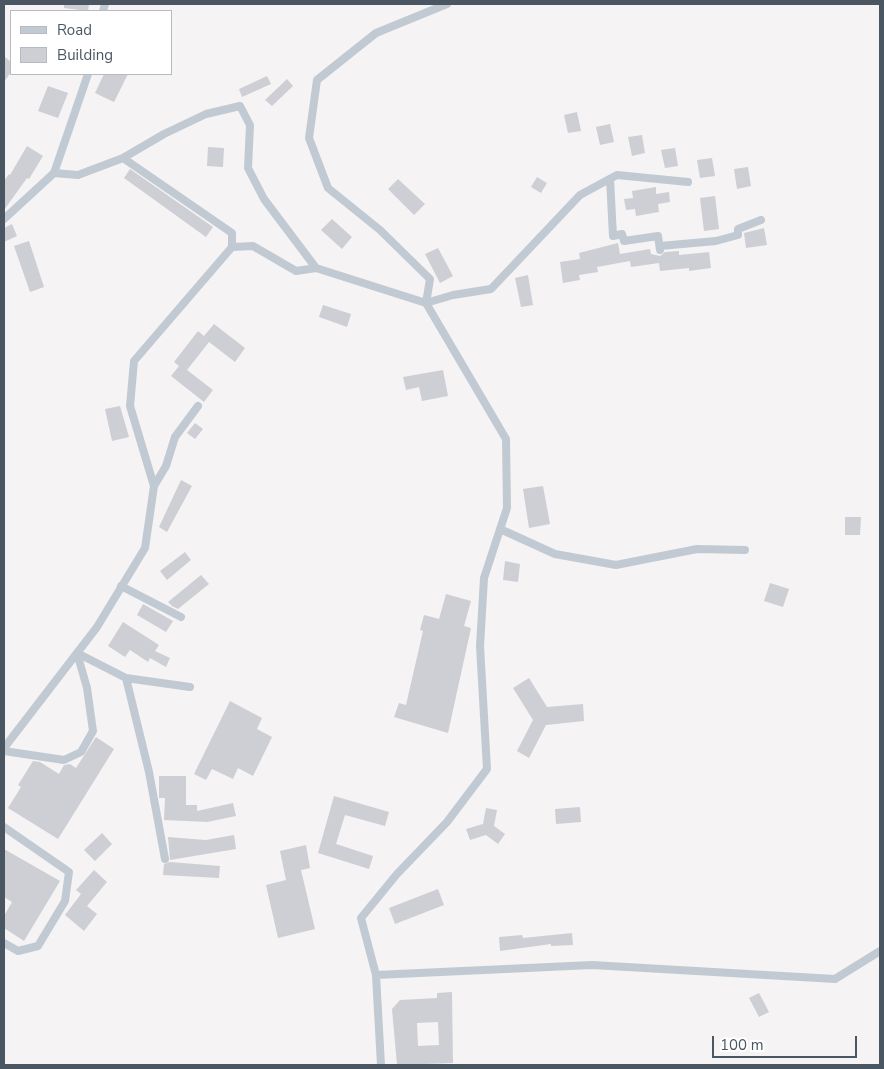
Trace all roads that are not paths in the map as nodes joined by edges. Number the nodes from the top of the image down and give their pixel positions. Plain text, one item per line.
1 (446, 4) edge
2 (88, 75) edge
3 (123, 158) junction
4 (54, 174) junction
5 (610, 179) junction
6 (688, 182) dead end
7 (4, 219) edge
8 (761, 220) dead end
9 (232, 247) junction
10 (316, 268) junction
11 (426, 303) junction
12 (198, 406) dead end
13 (154, 486) junction
14 (500, 529) junction
15 (745, 550) dead end
16 (122, 586) junction
17 (181, 617) dead end
18 (77, 653) junction
19 (126, 678) junction
20 (190, 687) dead end
21 (4, 750) edge
22 (4, 827) edge
23 (165, 859) dead end
24 (4, 943) edge
25 (880, 951) edge
26 (376, 975) junction
27 (381, 1065) edge

1 - 11 street
2 - 4 street
3 - 4 street
3 - 9 street
3 - 10 street
4 - 7 street
5 - 6 street
5 - 8 street
5 - 11 street
9 - 10 street
9 - 13 street
10 - 11 street
11 - 14 street
12 - 13 street
13 - 16 street
14 - 15 street
14 - 26 street
16 - 17 street
16 - 18 street
18 - 19 street
18 - 21 street
18 - 21 street
19 - 20 street
19 - 23 street
22 - 24 street
25 - 26 street
26 - 27 street

